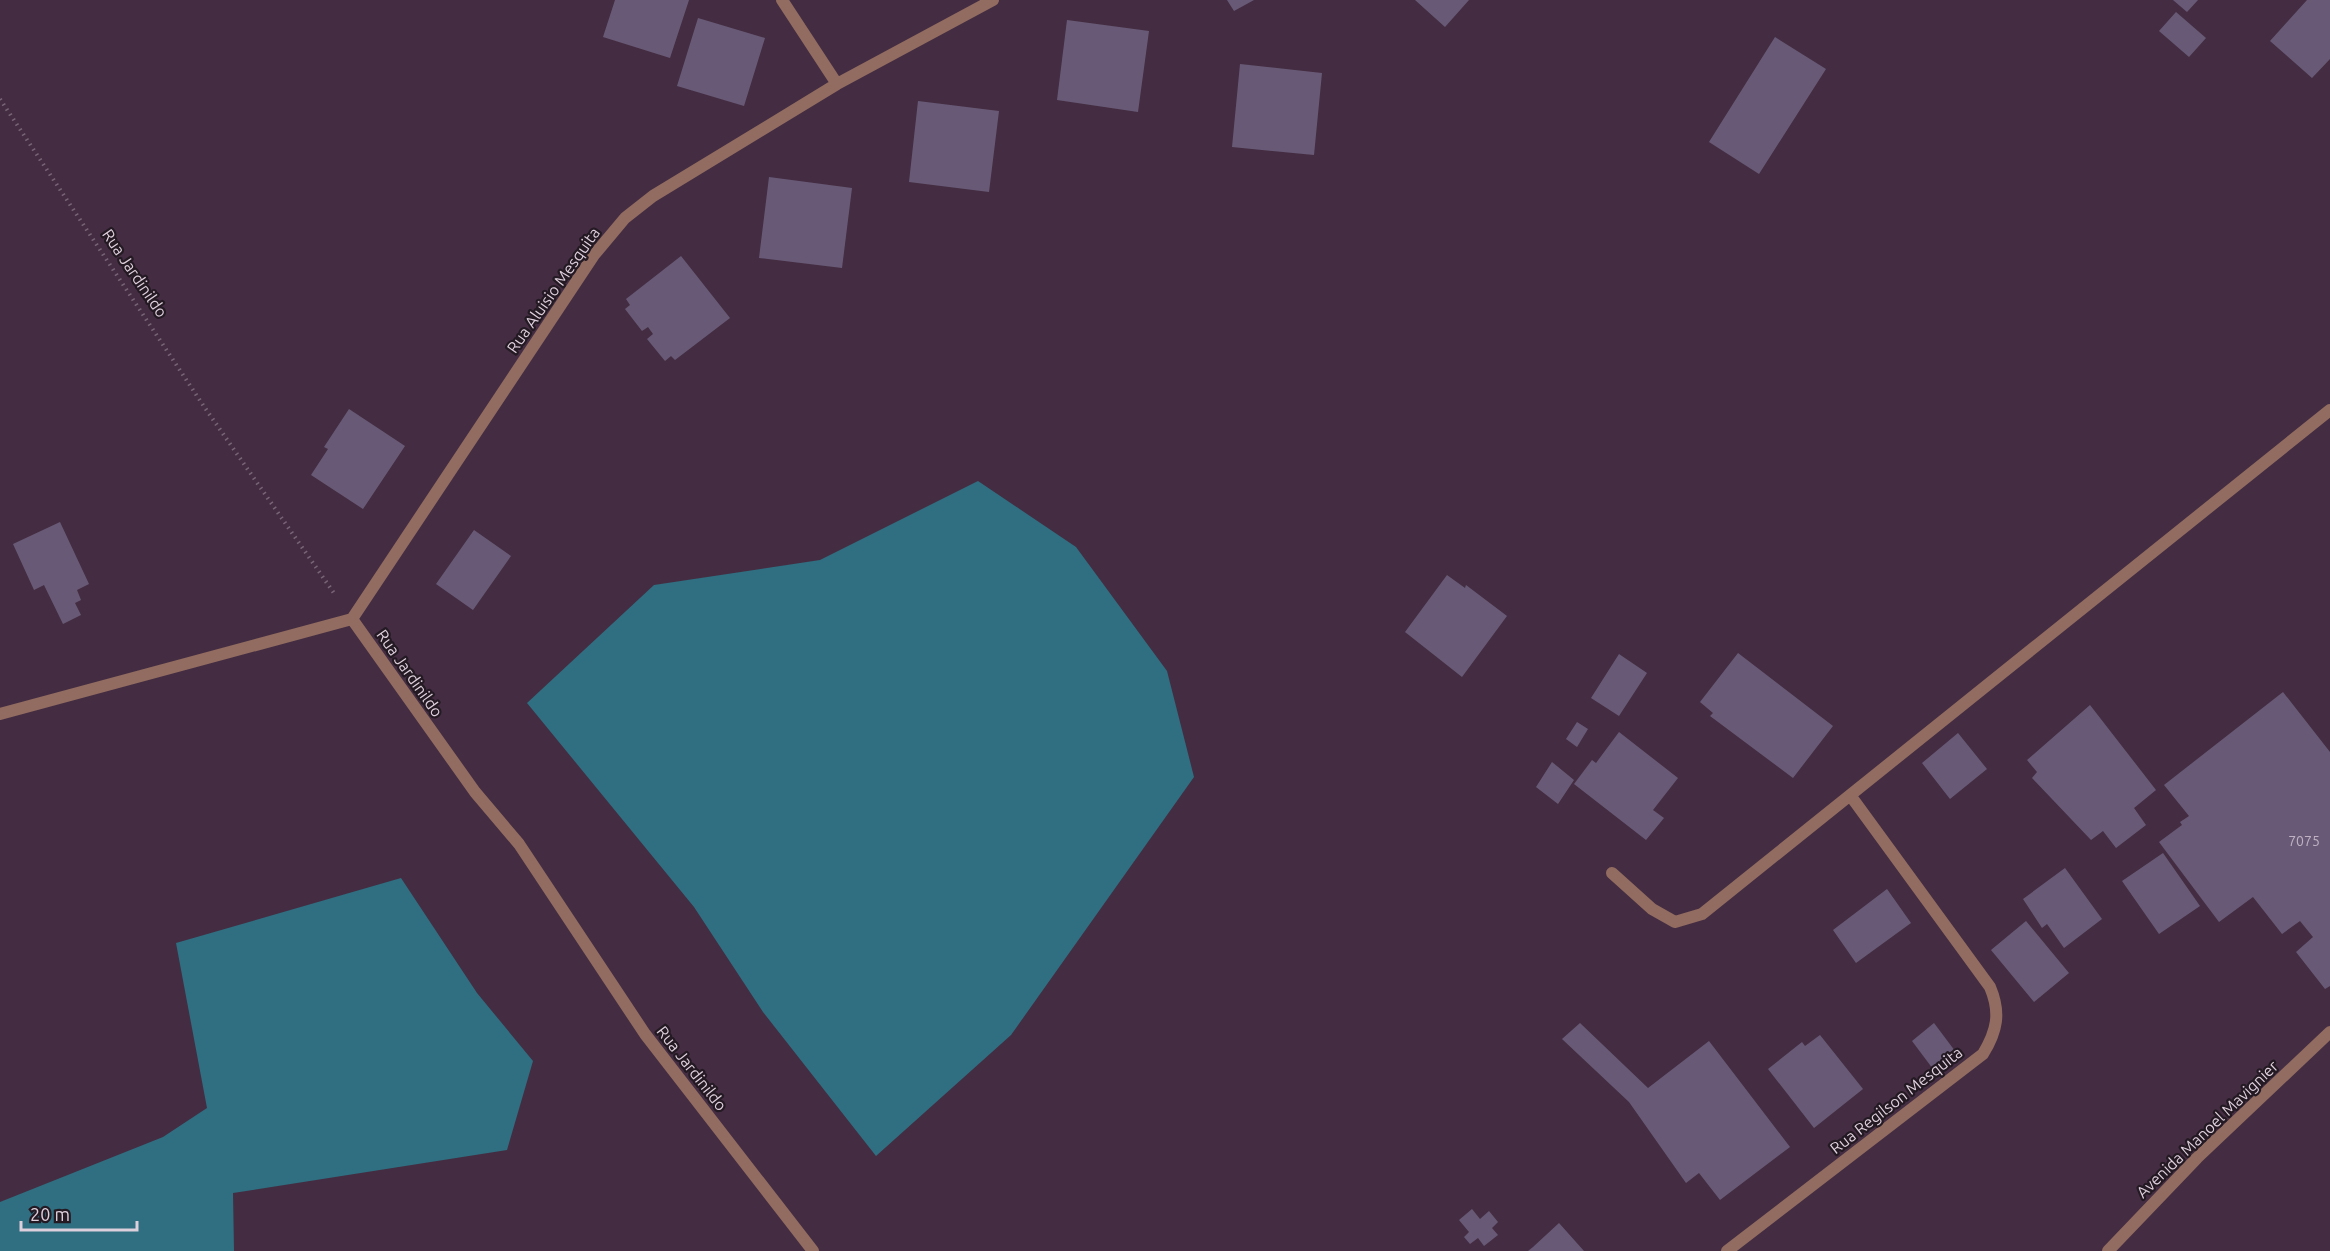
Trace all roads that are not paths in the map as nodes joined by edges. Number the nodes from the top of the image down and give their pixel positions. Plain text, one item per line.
1 (782, 0) edge
2 (993, 0) edge
3 (837, 84) junction
4 (2330, 410) edge
5 (352, 619) junction
6 (0, 714) edge
7 (1850, 795) junction
8 (1612, 873) dead end
9 (2330, 1032) edge
10 (1741, 1247) edge
11 (813, 1251) edge
12 (1727, 1251) edge
13 (2108, 1251) edge

1 - 3 street
2 - 3 street, Rua Aluisio Mesquita
3 - 5 street, Rua Aluisio Mesquita
4 - 7 street
5 - 6 street
5 - 11 street, Rua Jardinildo
7 - 8 street
7 - 10 street, Rua Regilson Mesquita
9 - 13 street, Avenida Manoel Mavignier
10 - 12 street, Rua Regilson Mesquita

